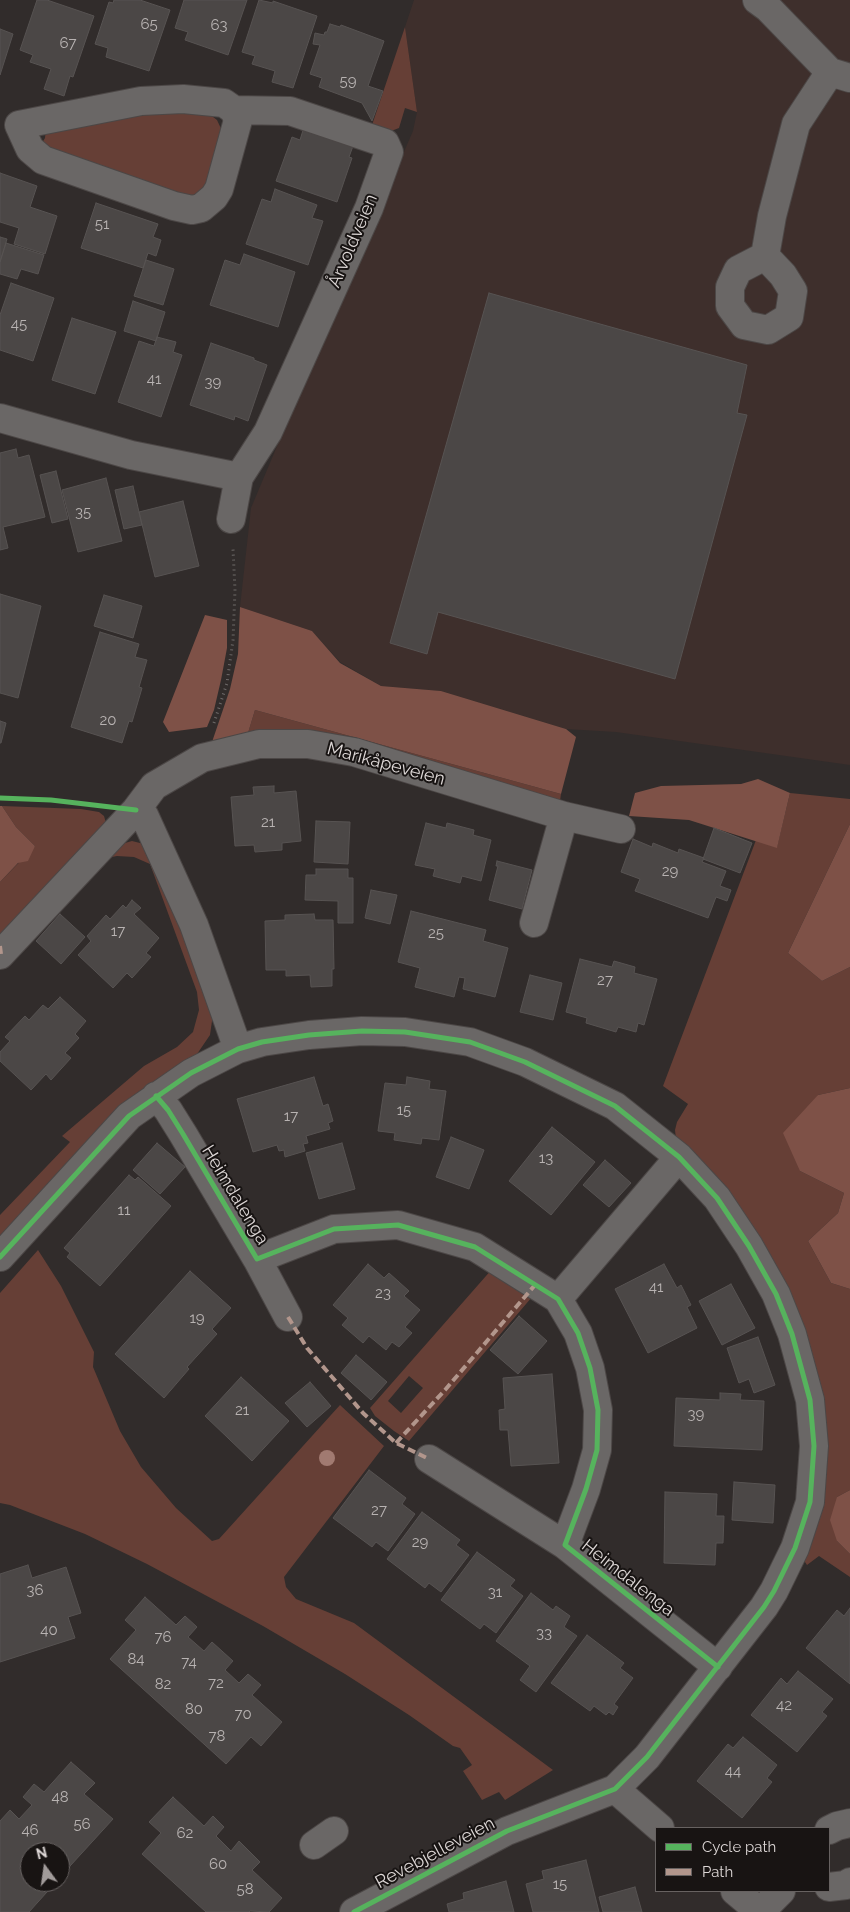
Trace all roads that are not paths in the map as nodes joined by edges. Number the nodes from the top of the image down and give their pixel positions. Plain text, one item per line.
1 (757, 0) edge
2 (840, 75) edge
3 (234, 110) junction
4 (10, 125) edge
5 (765, 256) dead end
6 (0, 418) edge
7 (239, 478) junction
8 (231, 519) road end
9 (136, 810) junction
10 (564, 816) junction
11 (622, 829) dead end
12 (534, 923) dead end
13 (0, 955) edge
14 (238, 1049) junction
15 (156, 1096) junction
16 (679, 1157) junction
17 (0, 1257) edge
18 (257, 1259) junction
19 (558, 1299) junction
20 (288, 1317) dead end
21 (429, 1459) dead end
22 (565, 1545) junction
23 (718, 1667) junction
24 (615, 1789) junction
25 (850, 1824) edge
26 (659, 1827) edge
27 (830, 1830) edge
28 (850, 1882) edge
29 (830, 1887) edge
30 (736, 1892) edge
31 (780, 1892) edge
32 (354, 1912) edge
33 (760, 1912) edge

1 - 2 street
2 - 5 street
3 - 4 street, Årvoldveien
3 - 4 street, Årvoldveien
3 - 7 street, Årvoldveien
6 - 7 street
7 - 8 street, Årvoldveien
9 - 10 street, Marikåpeveien
9 - 13 street, Marikåpeveien
9 - 14 street
10 - 11 street, Marikåpeveien
10 - 12 street
14 - 15 street
14 - 16 street
15 - 17 street
15 - 18 street, Heimdalenga
16 - 19 street
16 - 23 street
18 - 19 street, Heimdalenga
18 - 20 street, Heimdalenga
19 - 22 street, Heimdalenga
21 - 22 street, Heimdalenga
22 - 23 street, Heimdalenga
23 - 24 street
24 - 26 street
24 - 32 street, Revebjelleveien
25 - 27 street
28 - 29 street
30 - 33 street
31 - 33 street

